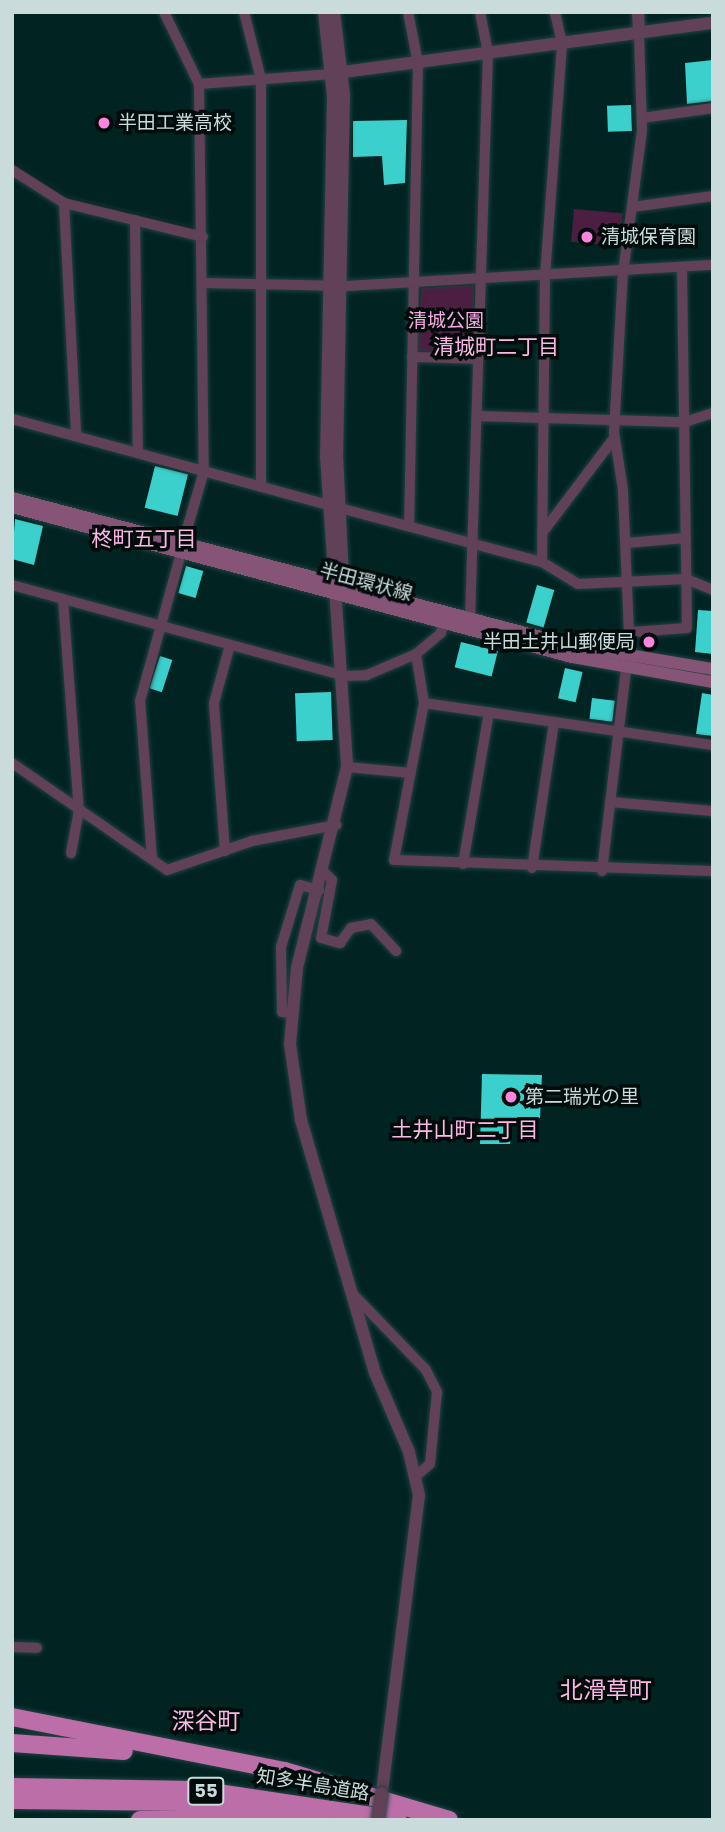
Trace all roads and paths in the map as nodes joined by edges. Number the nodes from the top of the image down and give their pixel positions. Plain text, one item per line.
1 (164, 12) edge
2 (244, 12) edge
3 (324, 12) edge
4 (334, 12) edge
5 (408, 12) edge
6 (480, 12) edge
7 (555, 12) edge
8 (638, 12) edge
9 (713, 23) edge
10 (639, 33) junction
11 (562, 43) junction
12 (488, 53) junction
13 (418, 63) junction
14 (337, 73) junction
15 (261, 79) junction
16 (199, 84) junction
17 (713, 108) edge
18 (642, 118) junction
19 (12, 170) edge
20 (713, 196) edge
21 (64, 203) junction
22 (632, 207) junction
23 (135, 220) junction
24 (203, 237) junction
25 (713, 264) edge
26 (682, 267) junction
27 (623, 273) junction
28 (545, 276) junction
29 (481, 279) junction
30 (203, 283) junction
31 (414, 283) junction
32 (262, 285) junction
33 (333, 286) junction
34 (412, 357) junction
35 (478, 359) junction
36 (713, 413) edge
37 (477, 416) junction
38 (542, 418) junction
39 (12, 419) edge
40 (615, 420) junction
41 (685, 422) junction
42 (76, 435) junction
43 (614, 438) junction
44 (138, 453) junction
45 (204, 471) junction
46 (261, 487) junction
47 (12, 498) edge
48 (334, 506) junction
49 (12, 507) edge
50 (409, 526) junction
51 (542, 532) junction
52 (686, 538) junction
53 (626, 543) junction
54 (472, 544) junction
55 (182, 548) junction
56 (542, 562) junction
57 (686, 579) junction
58 (629, 582) junction
59 (12, 585) edge
60 (713, 590) edge
61 (339, 591) junction
62 (63, 599) junction
63 (470, 619) junction
64 (443, 623) junction
65 (160, 626) junction
66 (632, 632) junction
67 (230, 645) junction
68 (416, 654) junction
69 (628, 663) junction
70 (713, 669) edge
71 (344, 676) junction
72 (713, 682) edge
73 (424, 703) junction
74 (489, 712) junction
75 (554, 722) junction
76 (619, 730) junction
77 (713, 745) edge
78 (12, 762) edge
79 (347, 767) junction
80 (411, 774) junction
81 (610, 802) junction
82 (79, 810) junction
83 (713, 811) edge
84 (337, 825) junction
85 (225, 850) junction
86 (71, 853) dead end
87 (152, 859) junction
88 (463, 864) junction
89 (532, 868) junction
90 (602, 871) junction
91 (713, 871) edge
92 (324, 872) junction
93 (319, 890) junction
94 (396, 951) dead end
95 (291, 1013) junction
96 (352, 1292) junction
97 (416, 1476) junction
98 (12, 1647) edge
99 (37, 1648) dead end
100 (12, 1717) edge
101 (21, 1743) edge
102 (293, 1778) junction
103 (12, 1787) edge
104 (12, 1800) edge
105 (140, 1820) edge
106 (237, 1820) edge
107 (324, 1820) edge
108 (378, 1820) edge
109 (398, 1820) edge
110 (449, 1820) edge

1 - 16 street
2 - 15 street
3 - 14 street
4 - 14 street
5 - 13 street
6 - 12 street
7 - 11 street
8 - 10 street
9 - 10 street
10 - 11 street
10 - 18 street
11 - 12 street
11 - 28 street
12 - 13 street
12 - 29 street
13 - 14 street
13 - 31 street
14 - 15 street
14 - 33 street
15 - 16 street
15 - 32 street
16 - 24 street
17 - 18 street
18 - 22 street
19 - 21 street
20 - 22 street
21 - 23 street
21 - 42 street
22 - 27 street
23 - 24 street
23 - 44 street
24 - 30 street
25 - 26 street
26 - 27 street
26 - 41 street
27 - 28 street
27 - 40 street
28 - 29 street
28 - 38 street
29 - 31 street
29 - 35 street
30 - 32 street
30 - 45 street
31 - 33 street
31 - 34 street
32 - 33 street
32 - 46 street
33 - 48 street
34 - 35 street
34 - 50 street
35 - 37 street
36 - 41 street
37 - 38 street
37 - 54 street
38 - 40 street
38 - 51 street
39 - 42 street
40 - 41 street
40 - 43 street
41 - 52 street
42 - 44 street
43 - 51 street
43 - 53 street
44 - 45 street
45 - 46 street
45 - 55 street
46 - 48 street
47 - 55 main road, 半田環状線
48 - 50 street
48 - 61 street
49 - 55 main road, 半田環状線
50 - 54 street
51 - 56 street
52 - 53 street
52 - 57 street
53 - 58 street
54 - 56 street
54 - 63 street
55 - 61 main road, 半田環状線
55 - 65 street
56 - 58 street
57 - 58 street
57 - 60 street
57 - 66 street
58 - 66 street
59 - 62 street
61 - 63 main road, 半田環状線
61 - 64 main road, 半田環状線
61 - 71 street
62 - 65 street
62 - 82 street
63 - 69 main road, 半田環状線
64 - 68 street
64 - 69 main road, 半田環状線
65 - 67 street
65 - 87 street
66 - 69 street
67 - 71 street
67 - 85 street
68 - 71 street
68 - 73 street
69 - 70 main road, 半田環状線
69 - 72 main road, 半田環状線
69 - 76 street
71 - 79 street
73 - 74 street
73 - 80 street
74 - 75 street
74 - 88 street
75 - 76 street
75 - 89 street
76 - 77 street
76 - 81 street
78 - 82 street
79 - 80 street
79 - 84 street
80 - 88 street
81 - 83 street
81 - 90 street
82 - 86 street
82 - 87 street
84 - 85 street
84 - 92 street
85 - 87 street
88 - 89 street
89 - 90 street
90 - 91 street
92 - 93 street
92 - 94 street
93 - 95 street
93 - 95 street
95 - 96 street
96 - 97 street
96 - 97 street
97 - 108 street, bridge
98 - 99 street
100 - 102 highway
101 - 102 highway
102 - 110 highway
103 - 109 highway, 知多半島道路 / 55
104 - 107 highway, 知多半島道路 / 55
105 - 106 highway

